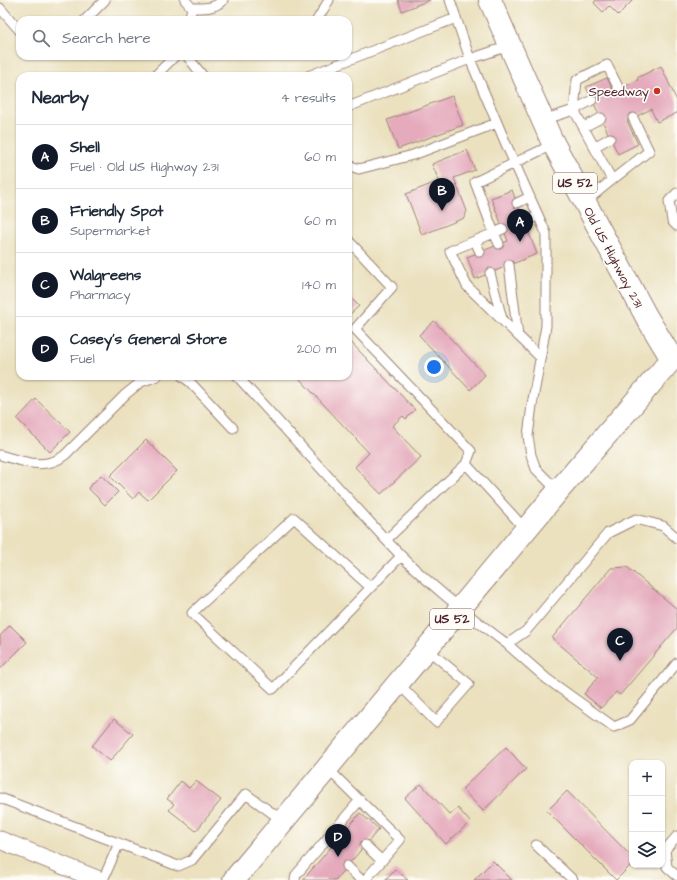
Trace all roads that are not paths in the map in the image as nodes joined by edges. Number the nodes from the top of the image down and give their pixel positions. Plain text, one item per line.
1 (105, 0) edge
2 (185, 0) edge
3 (223, 0) edge
4 (329, 0) edge
5 (450, 0) edge
6 (490, 0) edge
7 (0, 8) edge
8 (192, 8) junction
9 (89, 16) edge
10 (190, 16) edge
11 (319, 16) edge
12 (456, 18) junction
13 (16, 26) edge
14 (509, 46) junction
15 (352, 59) edge
16 (470, 59) junction
17 (171, 60) edge
18 (190, 60) edge
19 (349, 60) edge
20 (159, 72) edge
21 (200, 72) edge
22 (318, 72) edge
23 (616, 89) dead end
24 (592, 100) dead end
25 (352, 105) edge
26 (574, 110) junction
27 (601, 118) dead end
28 (543, 120) junction
29 (497, 123) junction
30 (633, 124) dead end
31 (584, 127) junction
32 (610, 138) dead end
33 (554, 144) junction
34 (594, 147) junction
35 (514, 163) junction
36 (352, 166) edge
37 (612, 180) junction
38 (677, 193) edge
39 (530, 197) junction
40 (585, 202) junction
41 (517, 203) dead end
42 (496, 211) dead end
43 (487, 214) junction
44 (538, 216) junction
45 (524, 221) dead end
46 (677, 226) edge
47 (499, 231) junction
48 (475, 241) junction
49 (352, 244) edge
50 (499, 244) dead end
51 (480, 252) dead end
52 (509, 265) dead end
53 (490, 273) dead end
54 (502, 319) junction
55 (518, 336) junction
56 (540, 357) junction
57 (675, 357) edge
58 (146, 380) edge
59 (187, 380) edge
60 (241, 380) edge
61 (233, 428) dead end
62 (0, 455) edge
63 (466, 464) junction
64 (558, 491) junction
65 (526, 530) junction
66 (677, 538) edge
67 (386, 540) junction
68 (401, 556) junction
69 (370, 587) junction
70 (460, 609) junction
71 (506, 644) junction
72 (427, 649) junction
73 (677, 663) edge
74 (398, 683) junction
75 (328, 768) junction
76 (0, 798) edge
77 (360, 800) junction
78 (283, 821) junction
79 (677, 836) edge
80 (0, 840) edge
81 (119, 843) junction
82 (536, 844) dead end
83 (365, 845) dead end
84 (382, 861) junction
85 (347, 866) dead end
86 (677, 876) edge
87 (569, 879) edge
88 (99, 880) edge
89 (103, 880) edge
90 (234, 880) edge
91 (295, 880) edge
92 (361, 880) edge
93 (365, 880) edge

1 - 9 lane
2 - 8 lane
3 - 8 lane
4 - 11 lane
5 - 12 lane
6 - 14 main road, Old US Highway 231 / US 52
7 - 13 lane
8 - 10 lane
12 - 15 lane
12 - 16 lane
14 - 16 lane
14 - 28 main road, Old US Highway 231 / US 52
16 - 25 lane
16 - 29 lane
17 - 20 lane
18 - 21 lane
19 - 22 lane
23 - 26 lane
24 - 26 lane
26 - 28 lane
26 - 31 lane
27 - 31 lane
28 - 33 main road, Old US Highway 231 / US 52
29 - 35 lane
29 - 36 lane
30 - 37 lane
31 - 34 lane
32 - 34 lane
33 - 35 lane
33 - 40 main road, Old US Highway 231 / US 52
34 - 37 lane
35 - 39 lane
35 - 43 lane
37 - 40 lane
38 - 46 lane
39 - 41 lane
39 - 44 lane
40 - 57 main road, Old US Highway 231 / US 52
42 - 43 lane
43 - 47 lane
44 - 45 lane
44 - 56 lane
47 - 48 lane
47 - 50 lane
48 - 51 lane
48 - 54 lane
49 - 63 lane
52 - 55 lane
53 - 54 lane
54 - 55 lane
55 - 56 lane
56 - 64 lane
57 - 64 main road, US 52
58 - 62 lane
59 - 61 lane
60 - 67 lane
63 - 65 lane
63 - 67 lane
64 - 65 main road, US 52
65 - 70 main road, US 52
66 - 71 lane
67 - 68 lane
68 - 69 lane
68 - 70 lane
69 - 69 lane
70 - 71 lane
70 - 72 main road, US 52
71 - 73 lane
72 - 74 main road, US 52
72 - 74 lane
74 - 75 main road, US 52
75 - 77 lane
75 - 78 main road, US 52
76 - 81 lane
77 - 84 lane
77 - 91 lane
78 - 81 lane
78 - 90 main road, US 52
79 - 86 lane
80 - 88 street
81 - 89 lane
82 - 87 lane
83 - 84 lane
84 - 93 lane
85 - 92 lane

